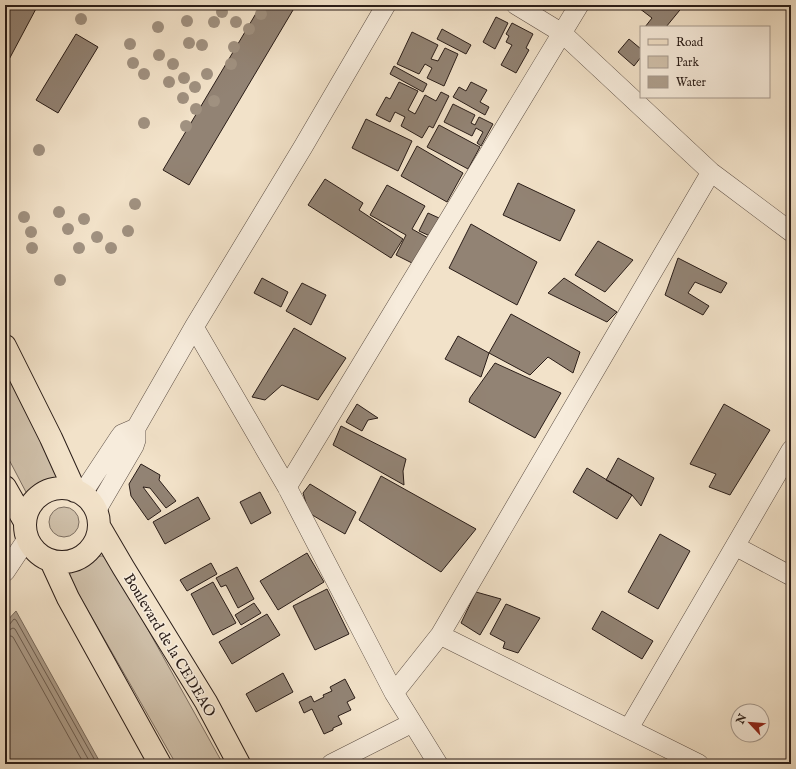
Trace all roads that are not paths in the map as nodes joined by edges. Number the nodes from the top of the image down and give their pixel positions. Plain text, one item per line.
1 (386, 5) edge
2 (516, 5) edge
3 (579, 5) edge
4 (562, 33) junction
5 (711, 172) junction
6 (791, 232) edge
7 (194, 327) junction
8 (5, 346) edge
9 (791, 450) edge
10 (5, 487) edge
11 (287, 487) junction
12 (88, 506) junction
13 (26, 531) junction
14 (735, 546) junction
15 (51, 561) junction
16 (5, 572) edge
17 (791, 576) edge
18 (440, 635) junction
19 (394, 693) junction
20 (412, 723) junction
21 (629, 728) junction
22 (160, 764) edge
23 (239, 764) edge
24 (331, 764) edge
25 (438, 764) edge
26 (699, 764) edge

1 - 7 street
2 - 4 street
3 - 4 street
4 - 5 street
4 - 11 street
5 - 6 street
5 - 18 street
7 - 11 street
7 - 12 street
8 - 12 main road, Boulevard de la CEDEAO
9 - 14 street
10 - 13 main road
11 - 19 street
12 - 13 main road
12 - 15 main road
12 - 23 main road, Boulevard de la CEDEAO
13 - 15 main road
13 - 16 street
14 - 17 street
14 - 21 street
15 - 22 main road
18 - 19 street
18 - 21 street
19 - 20 street
20 - 24 street
20 - 25 street
21 - 26 street

